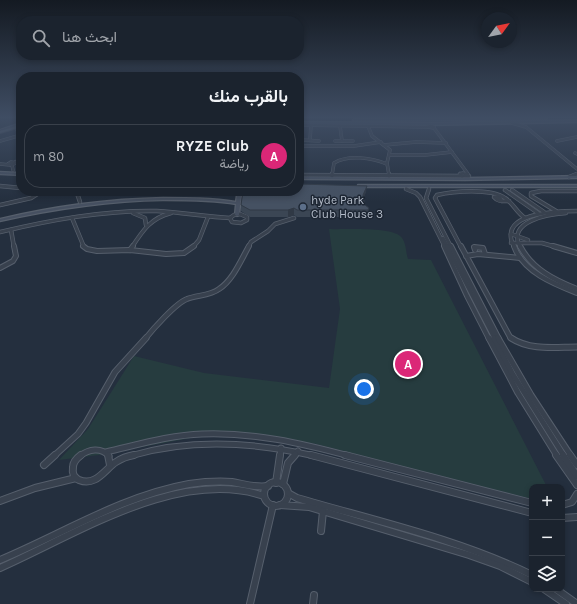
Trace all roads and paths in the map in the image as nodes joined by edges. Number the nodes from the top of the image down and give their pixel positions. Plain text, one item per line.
1 (386, 146) edge
2 (448, 146) edge
3 (549, 146) edge
4 (452, 152) junction
5 (390, 155) junction
6 (15, 162) joint
7 (0, 164) edge
8 (8, 164) junction
9 (387, 164) junction
10 (12, 165) junction
11 (0, 169) edge
12 (577, 169) edge
13 (13, 170) junction
14 (16, 170) edge
15 (0, 173) edge
16 (16, 175) edge
17 (577, 175) edge
18 (332, 176) junction
19 (389, 176) junction
20 (304, 177) edge
21 (304, 177) edge
22 (577, 180) edge
23 (304, 181) edge
24 (369, 181) junction
25 (0, 186) edge
26 (478, 187) junction
27 (16, 188) edge
28 (357, 188) edge
29 (394, 188) junction
30 (577, 188) edge
31 (408, 189) junction
32 (429, 189) junction
33 (469, 189) junction
34 (505, 190) junction
35 (512, 190) junction
36 (34, 196) edge
37 (78, 196) edge
38 (239, 196) edge
39 (516, 196) junction
40 (502, 201) dead end
41 (510, 202) junction
42 (80, 203) junction
43 (237, 203) junction
44 (0, 205) edge
45 (557, 211) junction
46 (130, 212) junction
47 (544, 212) junction
48 (577, 212) edge
49 (178, 213) junction
50 (538, 213) junction
51 (237, 214) junction
52 (208, 217) junction
53 (0, 218) edge
54 (72, 218) junction
55 (230, 218) junction
56 (294, 218) dead end
57 (525, 218) junction
58 (146, 225) junction
59 (11, 230) junction
60 (0, 232) edge
61 (511, 234) junction
62 (517, 237) junction
63 (532, 242) junction
64 (511, 243) junction
65 (517, 243) junction
66 (461, 247) junction
67 (130, 250) junction
68 (475, 250) dead end
69 (577, 253) edge
70 (478, 254) junction
71 (485, 254) junction
72 (466, 256) junction
73 (520, 258) junction
74 (0, 268) edge
75 (577, 289) edge
76 (577, 293) edge
77 (577, 347) edge
78 (281, 448) junction
79 (298, 451) junction
80 (106, 452) junction
81 (44, 465) dead end
82 (110, 465) junction
83 (577, 465) edge
84 (577, 476) edge
85 (76, 478) junction
86 (279, 483) junction
87 (268, 486) junction
88 (577, 486) edge
89 (288, 493) junction
90 (577, 494) edge
91 (264, 496) junction
92 (0, 501) edge
93 (529, 502) edge
94 (276, 505) junction
95 (565, 505) edge
96 (323, 511) junction
97 (529, 512) edge
98 (577, 517) edge
99 (96, 518) junction
100 (565, 518) edge
101 (321, 531) dead end
102 (0, 560) edge
103 (500, 563) junction
104 (0, 568) edge
105 (529, 574) edge
106 (529, 580) edge
107 (548, 592) edge
108 (560, 592) edge
109 (314, 595) dead end
110 (249, 603) edge
111 (313, 604) edge
112 (566, 604) edge
113 (577, 604) edge

1 - 5 street
2 - 4 street
3 - 12 street
4 - 5 street
4 - 19 street
5 - 9 street
6 - 8 street
6 - 10 street
7 - 8 street
8 - 10 street
9 - 18 street
9 - 19 street
10 - 13 street
11 - 13 street
13 - 14 street
15 - 16 street
17 - 24 street
18 - 19 street
18 - 20 street
21 - 24 street
22 - 24 street
23 - 24 street
25 - 27 street
26 - 29 street
26 - 30 street
26 - 33 street
28 - 29 street
29 - 31 street
30 - 35 street
30 - 45 street
31 - 32 street
31 - 84 street
31 - 88 street
32 - 33 street
32 - 83 street
33 - 34 street
34 - 35 street
34 - 39 street
35 - 39 street
36 - 44 street
37 - 42 street
38 - 43 street
39 - 47 street
39 - 50 street
40 - 41 street
41 - 57 street
41 - 66 street
42 - 43 street
42 - 53 street
43 - 51 street
45 - 47 street
45 - 48 street
46 - 49 street
46 - 54 street
46 - 58 street
47 - 50 street
48 - 62 street
49 - 52 street
49 - 58 street
50 - 57 street
51 - 55 street
51 - 55 street
52 - 55 street
52 - 67 street
54 - 59 street
54 - 67 street
56 - 81 street
57 - 61 street
58 - 67 street
59 - 60 street
59 - 74 street
61 - 62 street
61 - 64 street
62 - 63 street
62 - 65 street
63 - 65 street
63 - 69 street
64 - 65 street
64 - 73 street
65 - 75 street
66 - 70 street
66 - 72 street
68 - 71 street
70 - 71 street
70 - 72 street
71 - 73 street
72 - 77 street
73 - 76 street
78 - 79 street
78 - 82 street
78 - 86 street
79 - 86 street
79 - 97 street
80 - 82 street
80 - 85 street
80 - 93 street
82 - 85 street
85 - 92 street
86 - 87 street
86 - 89 street
87 - 91 street
87 - 99 street
89 - 94 street
89 - 103 street
90 - 95 street
91 - 94 street
91 - 99 street
94 - 96 street
94 - 110 street
96 - 101 street
96 - 103 street
98 - 100 street
99 - 102 street
99 - 104 street
103 - 105 street
103 - 106 street
107 - 112 street
108 - 113 street
109 - 111 street

